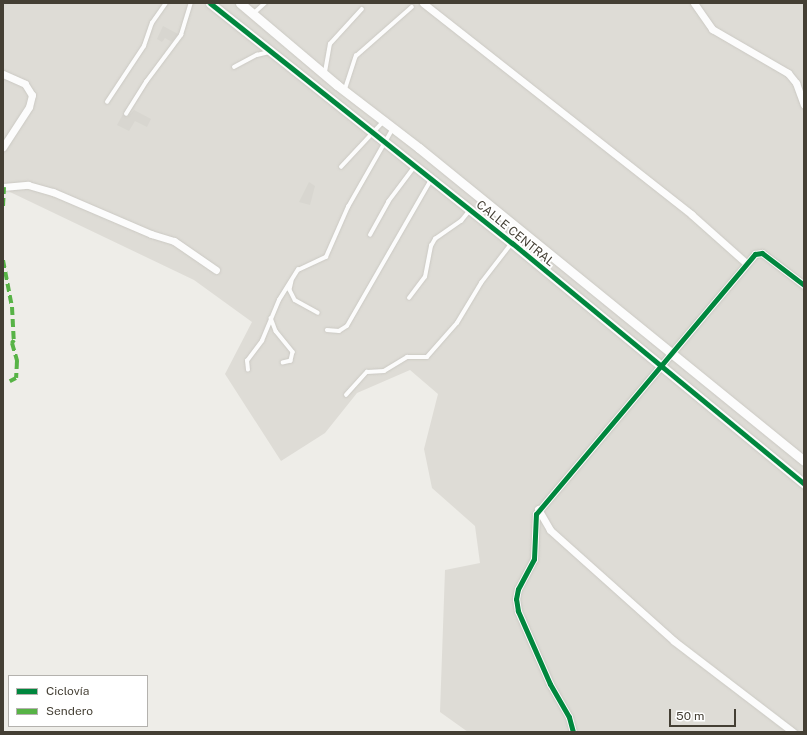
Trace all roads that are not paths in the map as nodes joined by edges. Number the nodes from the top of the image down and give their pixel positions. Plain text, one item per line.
1 (166, 3) edge
2 (191, 3) edge
3 (210, 3) edge
4 (240, 3) edge
5 (265, 3) edge
6 (694, 3) edge
7 (425, 4) edge
8 (412, 7) dead end
9 (362, 9) dead end
10 (253, 14) junction
11 (270, 51) junction
12 (234, 68) dead end
13 (3, 74) edge
14 (325, 74) junction
15 (345, 90) junction
16 (107, 102) dead end
17 (804, 105) edge
18 (126, 114) dead end
19 (384, 121) junction
20 (393, 128) junction
21 (373, 133) junction
22 (384, 142) junction
23 (3, 147) edge
24 (415, 166) junction
25 (341, 167) dead end
26 (432, 180) junction
27 (3, 187) edge
28 (470, 210) junction
29 (370, 235) dead end
30 (512, 243) junction
31 (746, 263) junction
32 (216, 270) dead end
33 (292, 278) junction
34 (804, 285) edge
35 (409, 298) dead end
36 (318, 313) dead end
37 (271, 318) junction
38 (327, 330) dead end
39 (673, 354) junction
40 (283, 363) dead end
41 (661, 368) junction
42 (248, 370) dead end
43 (346, 395) dead end
44 (804, 461) edge
45 (804, 484) edge
46 (538, 509) junction
47 (573, 732) edge
48 (793, 732) edge

1 - 16 lane
2 - 18 lane
3 - 11 street, CALLE CENTRAL
4 - 10 street, CALLE CENTRAL
5 - 10 lane
6 - 17 street
7 - 31 street
8 - 15 lane
9 - 14 lane
10 - 14 street, CALLE CENTRAL
11 - 12 lane
11 - 21 street, CALLE CENTRAL
13 - 23 street
14 - 15 street, CALLE CENTRAL
15 - 19 street, CALLE CENTRAL
19 - 20 street, CALLE CENTRAL
19 - 21 lane
20 - 22 lane
20 - 39 street, CALLE CENTRAL
21 - 22 street, CALLE CENTRAL
21 - 25 lane
22 - 24 street, CALLE CENTRAL
22 - 33 lane
24 - 26 street, CALLE CENTRAL
24 - 29 lane
26 - 28 street, CALLE CENTRAL
26 - 38 lane
27 - 32 street
28 - 30 street, CALLE CENTRAL
28 - 35 lane
30 - 41 street, CALLE CENTRAL
30 - 43 lane
31 - 34 street
31 - 39 street
33 - 36 lane
33 - 37 lane
37 - 40 lane
37 - 42 lane
39 - 41 street
39 - 44 street, CALLE CENTRAL
41 - 45 street, CALLE CENTRAL
41 - 46 street
46 - 47 street
46 - 48 street

